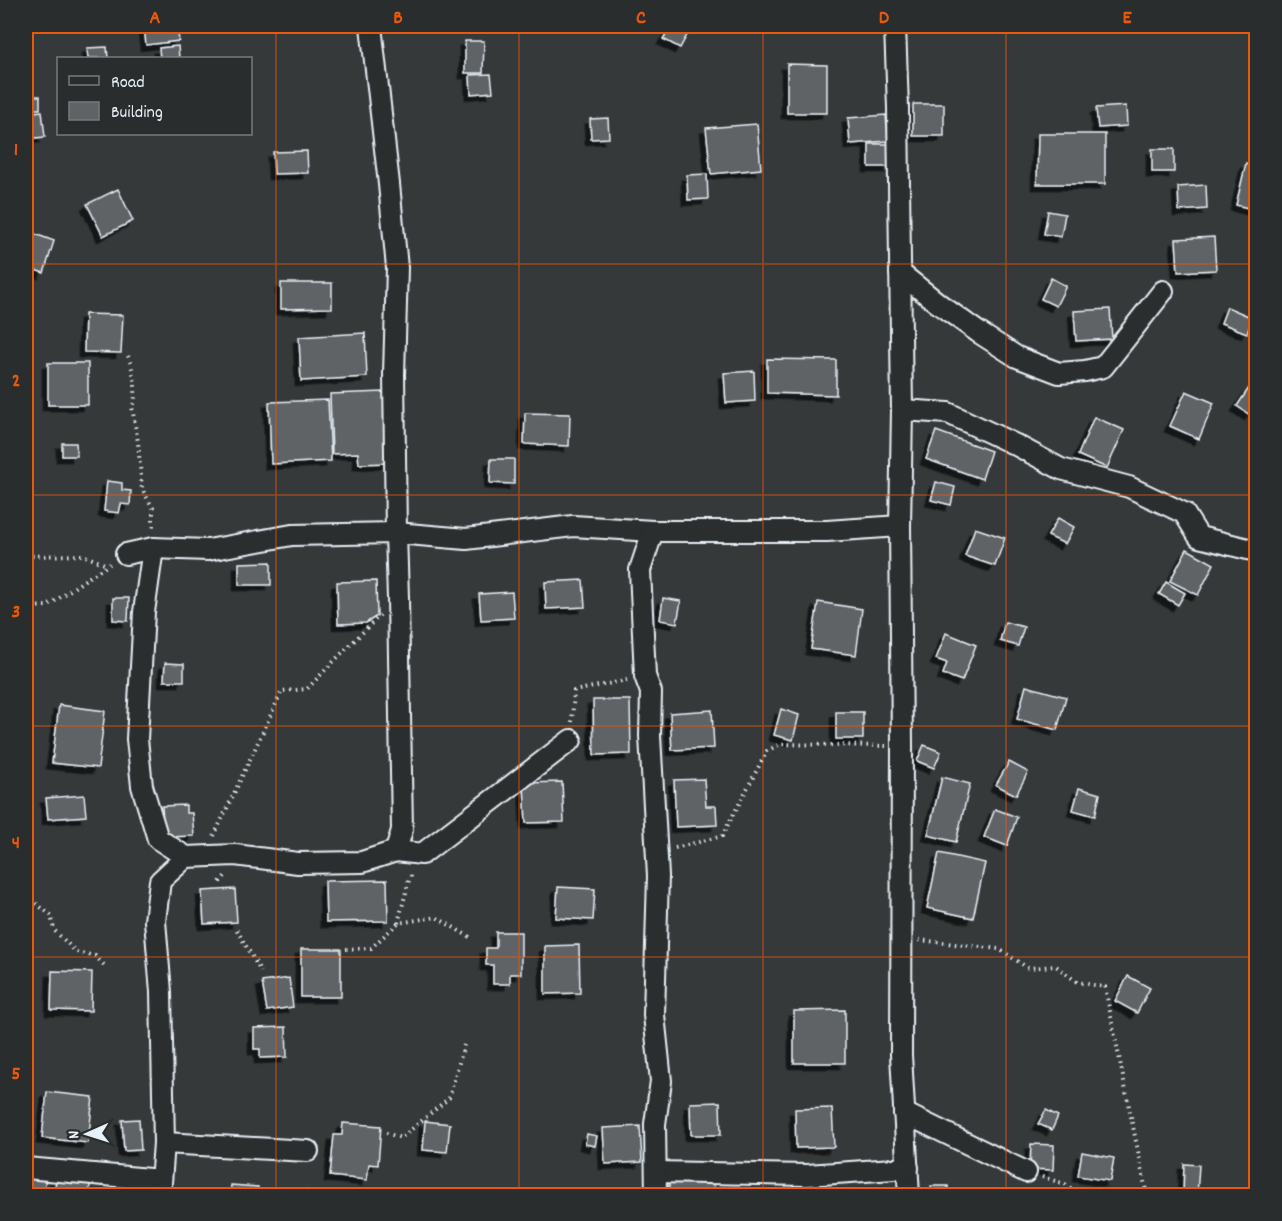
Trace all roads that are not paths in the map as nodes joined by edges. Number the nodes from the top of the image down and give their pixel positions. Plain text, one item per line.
1 (371, 26) edge
2 (895, 26) edge
3 (900, 273) junction
4 (1163, 291) dead end
5 (902, 411) junction
6 (900, 526) junction
7 (653, 531) junction
8 (396, 533) junction
9 (153, 548) junction
10 (1257, 551) edge
11 (126, 554) road end
12 (571, 740) road end
13 (396, 850) junction
14 (186, 857) junction
15 (904, 1113) junction
16 (164, 1143) junction
17 (308, 1151) dead end
18 (26, 1168) edge
19 (908, 1168) junction
20 (656, 1172) junction
21 (1026, 1172) road end
22 (161, 1188) edge
23 (656, 1196) edge
24 (909, 1196) edge

1 - 8 street
2 - 3 street
3 - 4 street
3 - 5 street
5 - 6 street
5 - 10 street
6 - 7 street
6 - 15 street
7 - 8 street
7 - 20 street
8 - 9 street
8 - 13 street
9 - 11 street
9 - 14 street
12 - 13 street
13 - 14 street
14 - 16 street
15 - 19 street
15 - 21 street
16 - 17 street
16 - 22 street
18 - 22 street
19 - 20 street
19 - 24 street
20 - 23 street

